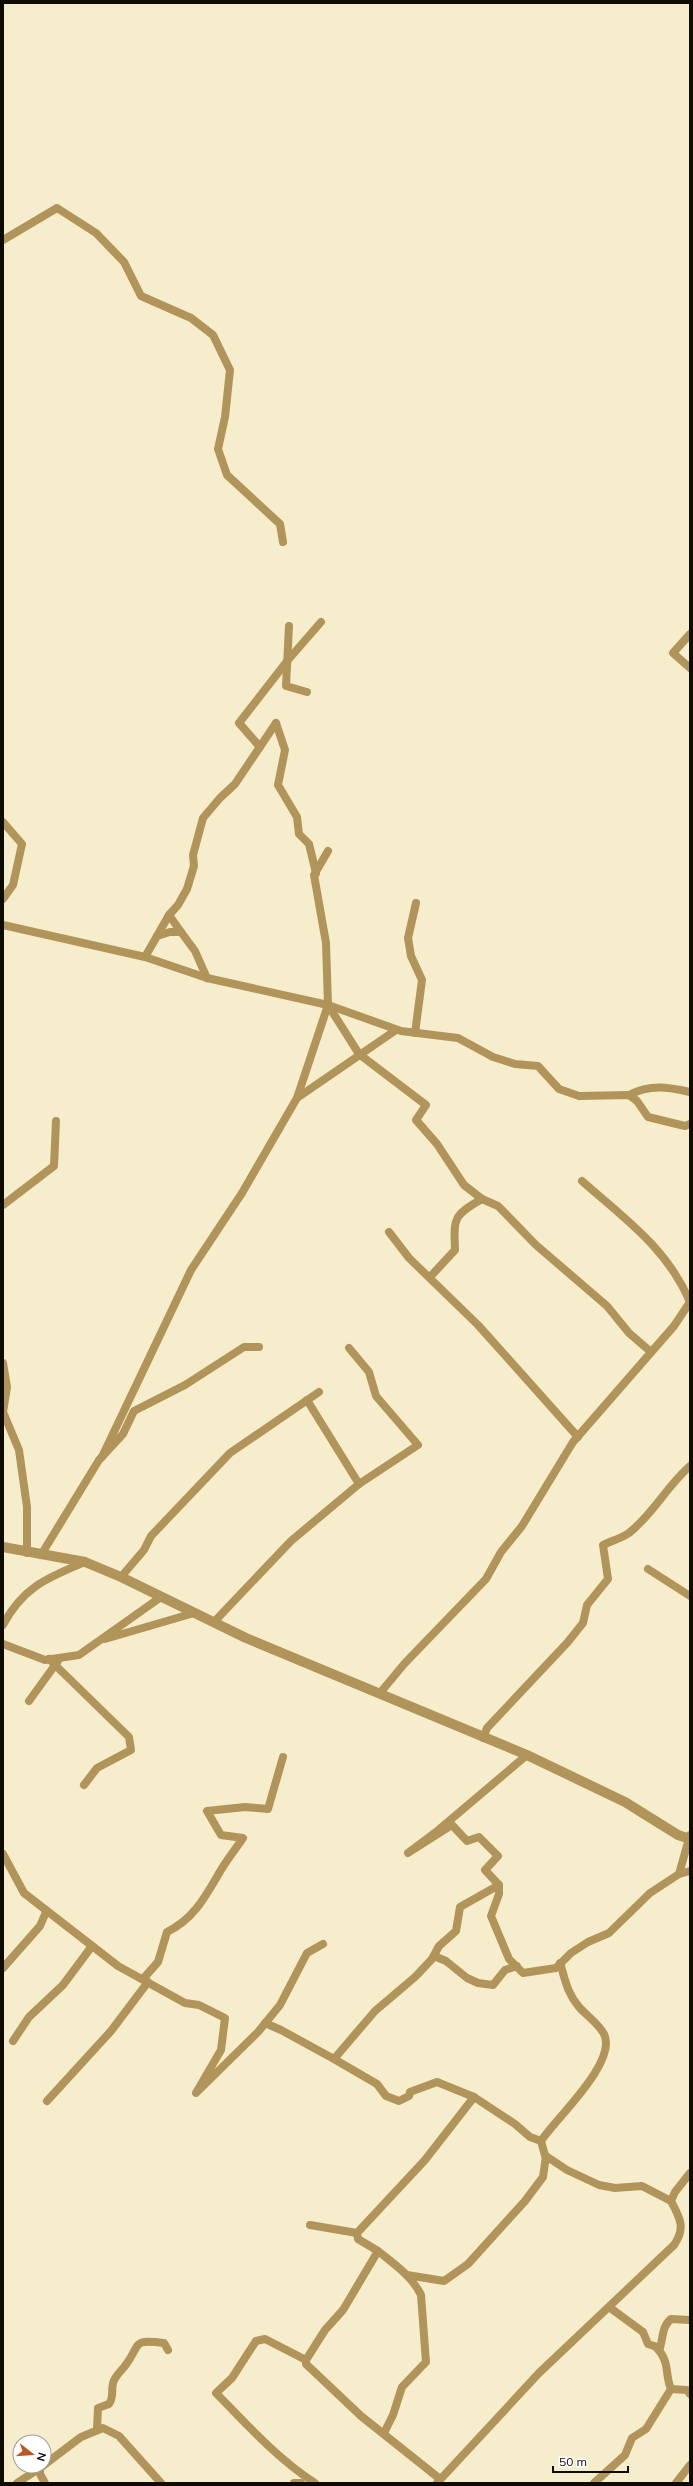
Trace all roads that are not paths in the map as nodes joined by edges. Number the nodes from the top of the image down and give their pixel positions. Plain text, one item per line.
1 (3, 240) edge
2 (283, 542) dead end
3 (321, 622) dead end
4 (290, 626) dead end
5 (690, 634) edge
6 (288, 660) junction
7 (690, 668) edge
8 (307, 692) dead end
9 (260, 747) junction
10 (3, 822) edge
11 (328, 851) dead end
12 (316, 873) junction
13 (3, 899) edge
14 (416, 904) dead end
15 (169, 915) junction
16 (3, 925) edge
17 (181, 932) junction
18 (157, 936) junction
19 (145, 957) junction
20 (207, 978) junction
21 (328, 1005) junction
22 (396, 1030) junction
23 (415, 1033) junction
24 (359, 1054) junction
25 (690, 1092) edge
26 (629, 1095) junction
27 (297, 1098) junction
28 (56, 1121) dead end
29 (690, 1124) edge
30 (582, 1181) dead end
31 (482, 1199) junction
32 (3, 1205) edge
33 (389, 1232) dead end
34 (430, 1277) junction
35 (690, 1302) edge
36 (687, 1313) edge
37 (259, 1347) dead end
38 (349, 1348) dead end
39 (650, 1352) junction
40 (3, 1363) edge
41 (319, 1392) dead end
42 (307, 1400) junction
43 (578, 1437) junction
44 (102, 1457) junction
45 (690, 1466) edge
46 (359, 1484) junction
47 (3, 1547) edge
48 (27, 1553) junction
49 (41, 1555) junction
50 (85, 1562) junction
51 (648, 1570) dead end
52 (121, 1577) junction
53 (690, 1596) edge
54 (161, 1597) junction
55 (194, 1613) junction
56 (214, 1622) junction
57 (3, 1625) edge
58 (98, 1641) junction
59 (3, 1644) edge
60 (52, 1662) junction
61 (380, 1693) junction
62 (30, 1701) dead end
63 (484, 1738) junction
64 (527, 1755) junction
65 (283, 1757) dead end
66 (84, 1785) dead end
67 (690, 1837) edge
68 (3, 1854) edge
69 (690, 1871) edge
70 (678, 1874) junction
71 (499, 1885) junction
72 (46, 1912) junction
73 (323, 1944) dead end
74 (92, 1946) junction
75 (434, 1956) junction
76 (560, 1963) junction
77 (517, 1966) junction
78 (3, 1968) edge
79 (146, 1981) junction
80 (265, 2023) junction
81 (13, 2040) dead end
82 (334, 2059) junction
83 (474, 2096) junction
84 (47, 2101) dead end
85 (541, 2141) junction
86 (546, 2159) junction
87 (690, 2173) edge
88 (672, 2201) junction
89 (310, 2225) dead end
90 (357, 2233) junction
91 (378, 2251) junction
92 (407, 2275) junction
93 (609, 2307) junction
94 (690, 2320) edge
95 (656, 2347) junction
96 (168, 2350) dead end
97 (306, 2360) junction
98 (671, 2389) junction
99 (690, 2394) edge
100 (98, 2429) junction
101 (384, 2433) junction
102 (52, 2459) edge
103 (690, 2465) edge
104 (30, 2474) edge
105 (40, 2474) edge
106 (438, 2481) edge
107 (678, 2482) edge
108 (17, 2483) edge
109 (45, 2483) edge
110 (161, 2483) edge
111 (294, 2483) edge
112 (301, 2483) edge
113 (315, 2483) edge
114 (594, 2483) edge

1 - 2 street
3 - 6 street
4 - 6 street
5 - 7 street
6 - 8 street
6 - 9 street
9 - 12 street
9 - 15 street
10 - 13 street
11 - 12 street
12 - 21 street
14 - 23 street
15 - 17 street
15 - 18 street
16 - 19 street
17 - 18 street
17 - 20 street
18 - 19 street
19 - 20 street
20 - 21 street
21 - 22 street
21 - 24 street
21 - 27 street
22 - 23 street
22 - 24 street
23 - 26 street
24 - 27 street
24 - 31 street
25 - 26 street
26 - 29 street
27 - 44 street
28 - 32 street
30 - 35 street
31 - 34 street
31 - 39 street
33 - 34 street
34 - 43 street
35 - 36 street
36 - 39 street
37 - 44 street
38 - 46 street
39 - 43 street
40 - 48 street
41 - 42 street
42 - 46 street
42 - 52 street
43 - 61 street
44 - 49 street
45 - 63 street
46 - 56 street
47 - 48 street
48 - 49 street
49 - 50 street
50 - 52 street
50 - 57 street
51 - 53 street
52 - 54 street
54 - 55 street
54 - 58 street
55 - 56 street
55 - 58 street
56 - 61 street
58 - 60 street
59 - 60 street
60 - 62 street
60 - 66 street
61 - 63 street
63 - 64 street
64 - 67 street
64 - 71 street
65 - 79 street
67 - 70 street
68 - 72 street
69 - 70 street
70 - 76 street
71 - 75 street
71 - 77 street
72 - 74 street
72 - 78 street
73 - 80 street
74 - 79 street
74 - 81 street
75 - 77 street
75 - 82 street
76 - 77 street
76 - 85 street
79 - 80 street
79 - 84 street
80 - 82 street
82 - 83 street
83 - 85 street
83 - 90 street
85 - 86 street
86 - 88 street
86 - 92 street
87 - 88 street
88 - 93 street
89 - 90 street
90 - 91 street
91 - 92 street
91 - 97 street
92 - 101 street
93 - 95 street
93 - 106 street
94 - 95 street
95 - 98 street
96 - 100 street
97 - 101 street
97 - 113 street
98 - 99 street
98 - 114 street
100 - 102 street
100 - 110 street
101 - 106 street
103 - 107 street
104 - 108 street
105 - 109 street
111 - 112 street

